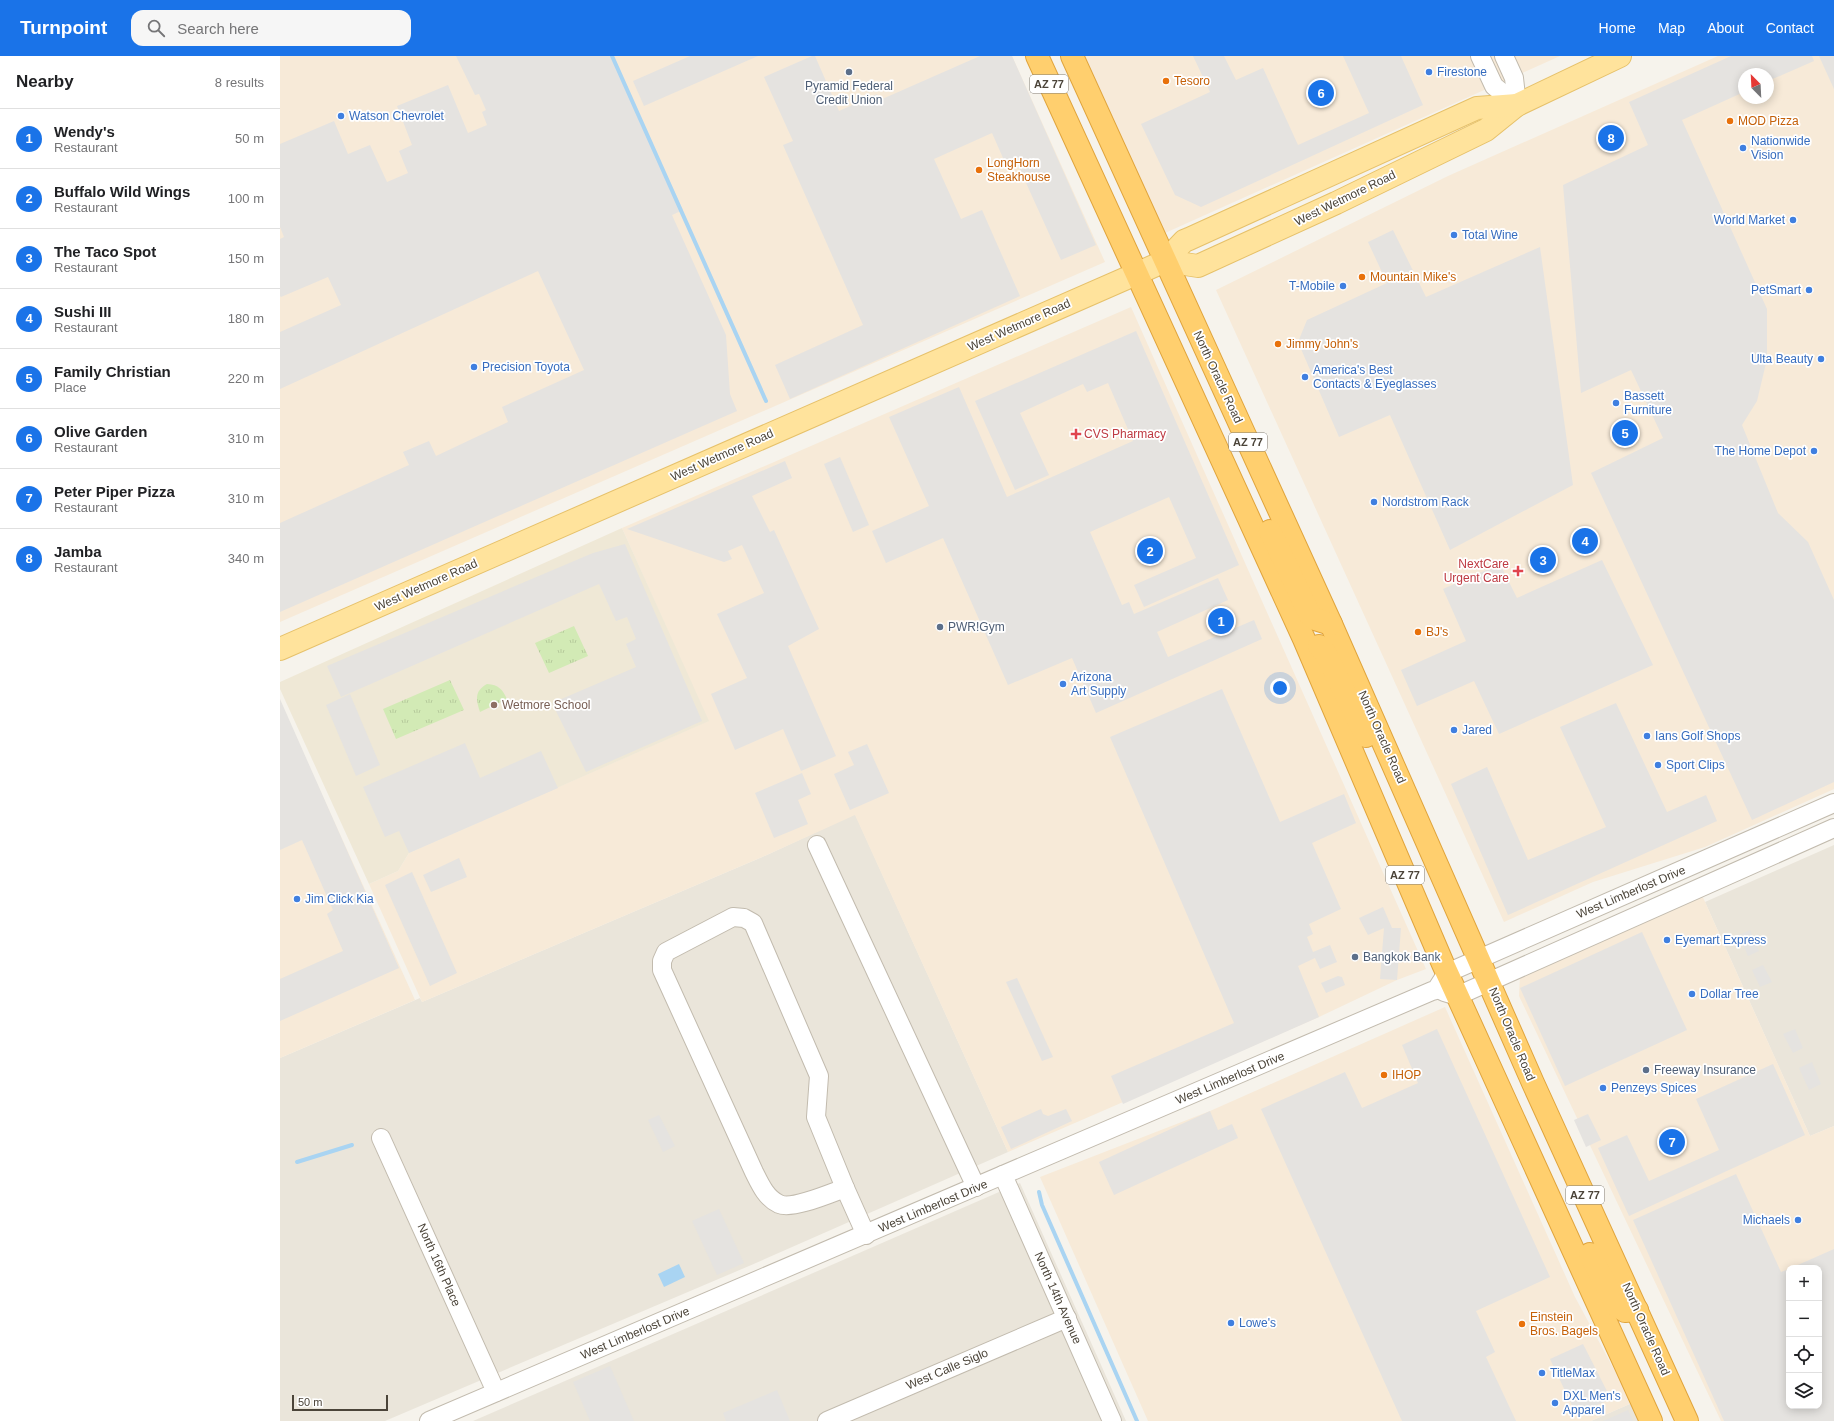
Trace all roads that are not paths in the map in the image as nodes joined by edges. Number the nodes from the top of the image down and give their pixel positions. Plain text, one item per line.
1 (1037, 56) edge
2 (1072, 56) edge
3 (1480, 56) edge
4 (1504, 56) edge
5 (1620, 56) edge
6 (1517, 105) junction
7 (1165, 261) junction
8 (1136, 274) junction
9 (1226, 469) junction
10 (1331, 624) junction
11 (1304, 639) junction
12 (280, 649) edge
13 (1404, 786) junction
14 (1834, 803) edge
15 (1834, 828) edge
16 (1753, 840) junction
17 (817, 845) dead end
18 (1746, 868) junction
19 (1480, 958) junction
20 (1442, 981) junction
21 (1490, 982) junction
22 (1458, 996) junction
23 (381, 1138) dead end
24 (1003, 1175) junction
25 (976, 1187) junction
26 (845, 1188) junction
27 (1556, 1210) junction
28 (866, 1235) junction
29 (1637, 1310) junction
30 (1067, 1318) junction
31 (1606, 1323) junction
32 (496, 1392) junction
33 (1687, 1420) edge
34 (429, 1421) edge
35 (827, 1421) edge
36 (1112, 1421) edge
37 (1651, 1421) edge

1 - 8 highway, AZ 77
2 - 7 highway, North Oracle Road / AZ 77
3 - 6 street
4 - 6 street
5 - 6 main road, West Wetmore Road
6 - 7 main road, West Wetmore Road
6 - 7 main road, West Wetmore Road
7 - 8 main road, West Wetmore Road
7 - 10 highway, North Oracle Road / AZ 77
8 - 9 highway, AZ 77
8 - 12 main road, West Wetmore Road
9 - 10 highway
9 - 11 highway, AZ 77
10 - 13 highway, North Oracle Road / AZ 77
11 - 13 highway
11 - 20 highway, AZ 77
13 - 19 highway, North Oracle Road / AZ 77
14 - 16 street, West Limberlost Drive
15 - 18 street, West Limberlost Drive
16 - 18 street
16 - 19 street, West Limberlost Drive
17 - 25 street
18 - 21 street, West Limberlost Drive
19 - 20 street, West Limberlost Drive
19 - 21 highway, North Oracle Road / AZ 77
20 - 22 highway, AZ 77
20 - 24 street, West Limberlost Drive
21 - 22 street, West Limberlost Drive
21 - 29 highway, North Oracle Road / AZ 77
22 - 27 highway, AZ 77
23 - 32 street, North 16th Place
24 - 25 street, West Limberlost Drive
24 - 30 street, North 14th Avenue
25 - 28 street, West Limberlost Drive
26 - 26 street
26 - 28 street
27 - 29 highway
27 - 31 highway, AZ 77
28 - 32 street, West Limberlost Drive
29 - 33 highway, North Oracle Road / AZ 77
30 - 35 street, West Calle Siglo
30 - 36 street, North 14th Avenue
31 - 33 highway
31 - 37 highway, AZ 77
32 - 34 street, West Limberlost Drive

